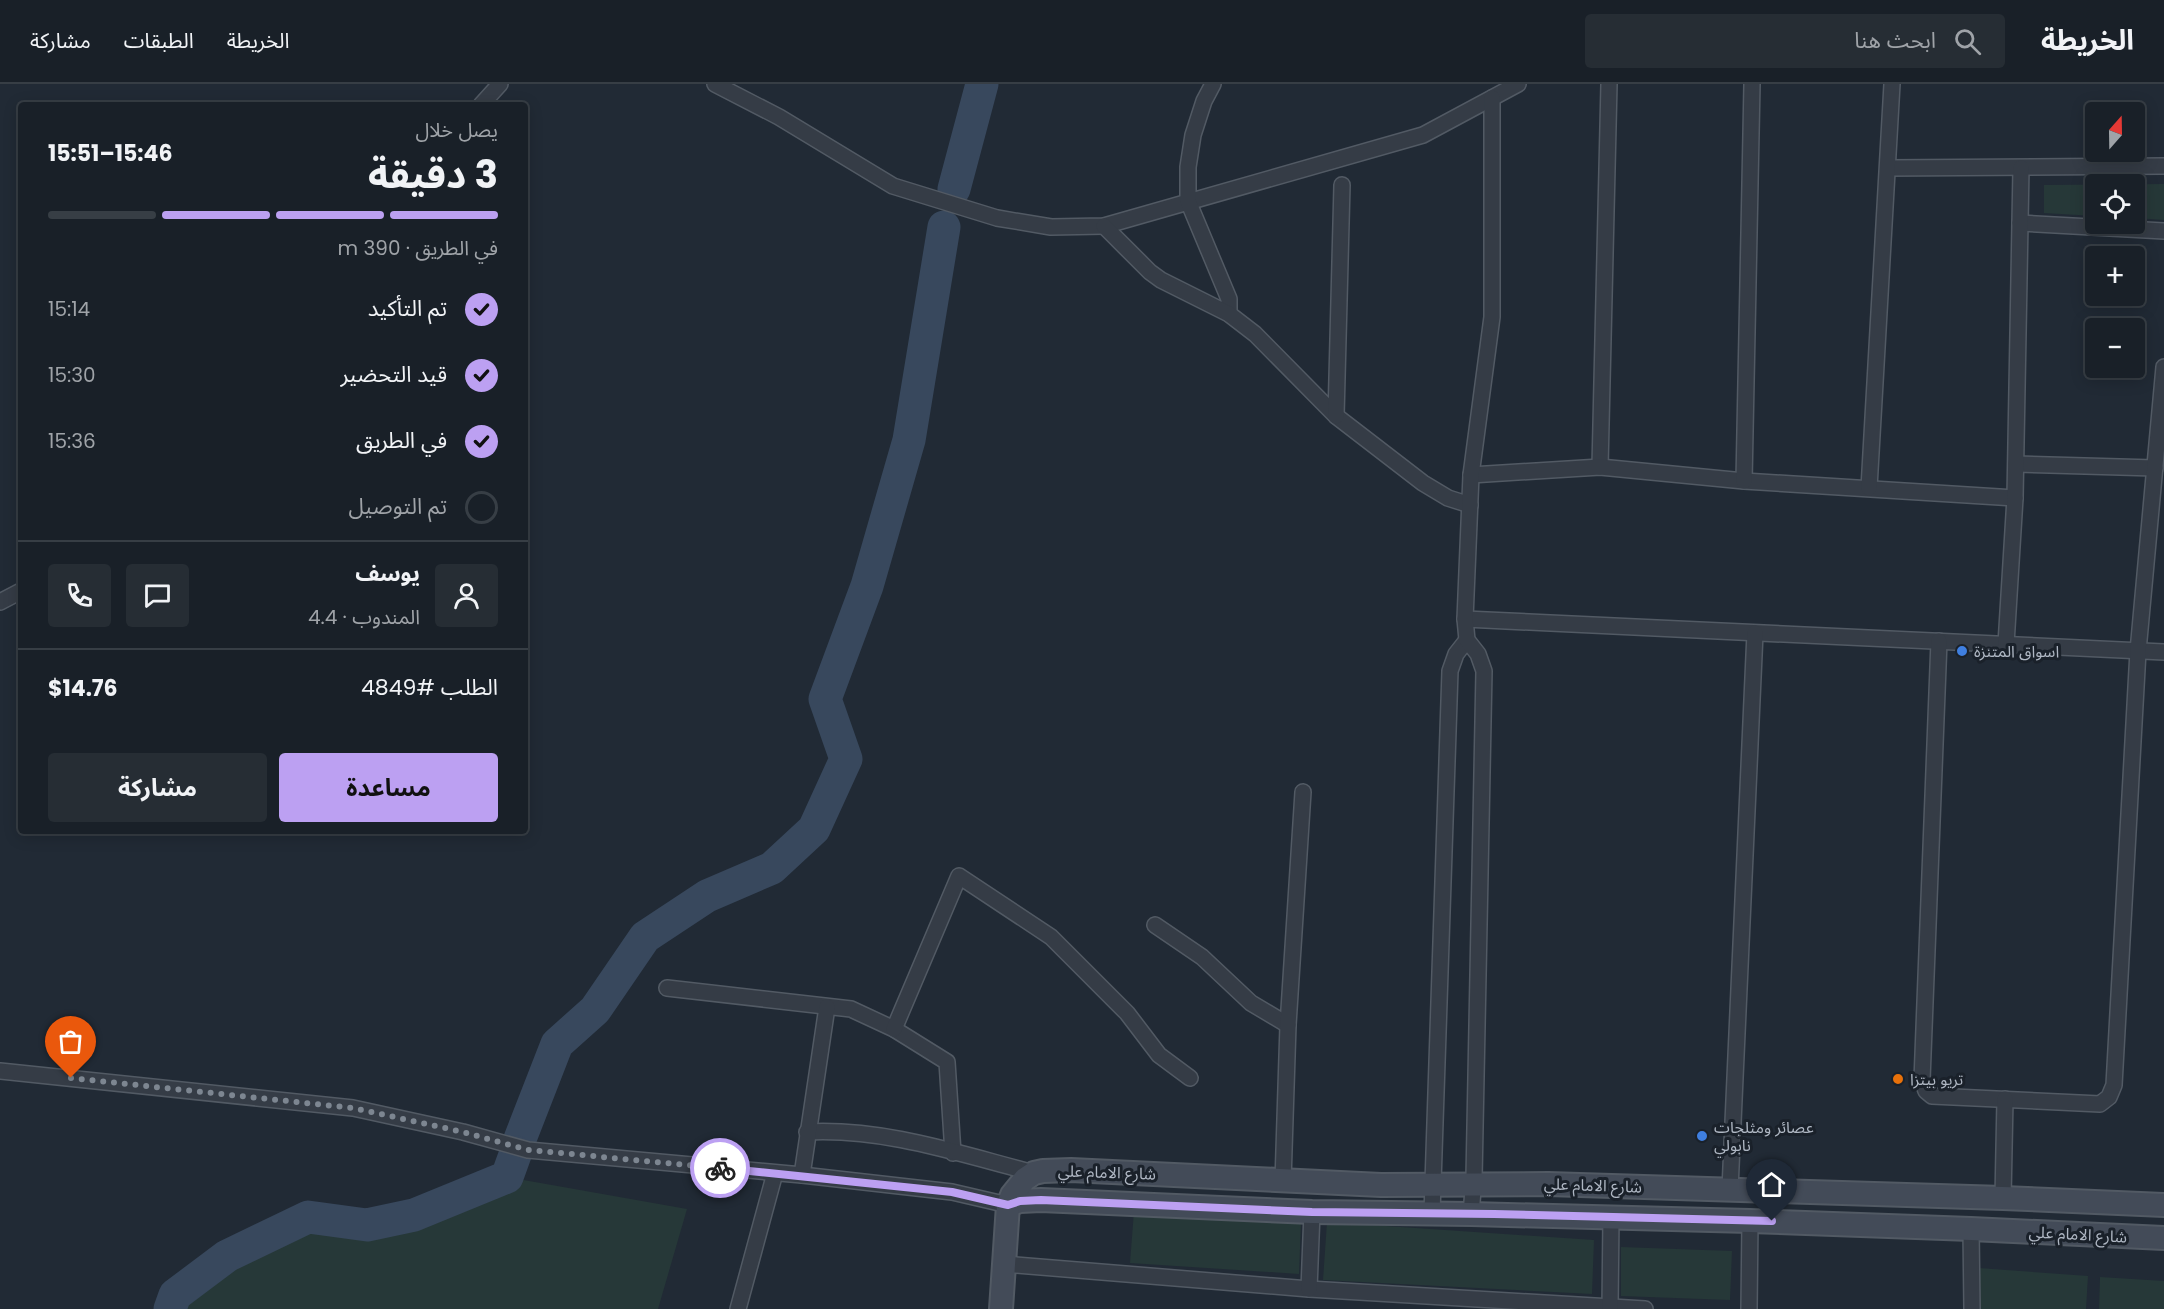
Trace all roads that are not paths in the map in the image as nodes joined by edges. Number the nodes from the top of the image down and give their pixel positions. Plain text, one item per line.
1 (500, 84) edge
2 (715, 84) edge
3 (1213, 84) edge
4 (1609, 84) edge
5 (1752, 84) edge
6 (1893, 84) edge
7 (1511, 86) edge
8 (1492, 99) junction
9 (484, 102) edge
10 (2164, 166) edge
11 (1888, 168) junction
12 (2021, 168) junction
13 (1342, 185) dead end
14 (1188, 201) junction
15 (2020, 223) junction
16 (1104, 226) junction
17 (2164, 231) edge
18 (1229, 314) junction
19 (2164, 367) edge
20 (1336, 416) junction
21 (2159, 459) edge
22 (2016, 464) junction
23 (1600, 467) junction
24 (1471, 475) junction
25 (1744, 481) junction
26 (1869, 488) junction
27 (2015, 498) junction
28 (1470, 505) junction
29 (18, 593) edge
30 (0, 602) edge
31 (1465, 619) junction
32 (1755, 633) junction
33 (1467, 640) junction
34 (1940, 641) junction
35 (2006, 644) junction
36 (2138, 651) junction
37 (2164, 652) edge
38 (1304, 792) dead end
39 (1155, 925) dead end
40 (667, 988) dead end
41 (827, 1007) junction
42 (1288, 1025) junction
43 (894, 1029) junction
44 (0, 1071) edge
45 (1190, 1078) dead end
46 (2005, 1099) junction
47 (807, 1132) junction
48 (953, 1153) junction
49 (775, 1173) junction
50 (1034, 1173) junction
51 (802, 1175) junction
52 (1283, 1181) junction
53 (1474, 1183) junction
54 (1434, 1184) junction
55 (1730, 1189) junction
56 (2003, 1198) junction
57 (1008, 1205) junction
58 (2164, 1205) edge
59 (1312, 1212) junction
60 (1432, 1213) junction
61 (1471, 1214) junction
62 (1611, 1217) junction
63 (1750, 1221) junction
64 (1971, 1229) junction
65 (2164, 1238) edge
66 (1004, 1264) junction
67 (1310, 1289) junction
68 (1610, 1308) edge
69 (738, 1309) edge
70 (1000, 1309) edge
71 (1645, 1309) edge
72 (1749, 1309) edge
73 (1972, 1309) edge

1 - 9 street
2 - 16 street
3 - 14 street
4 - 23 street
5 - 25 street
6 - 11 street
7 - 8 street
8 - 14 street
8 - 24 street
10 - 12 street
11 - 12 street
11 - 26 street
12 - 15 street
13 - 20 street
14 - 16 street
14 - 18 street
15 - 17 street
15 - 22 street
16 - 18 street
18 - 20 street
19 - 21 street
20 - 28 street
21 - 22 street
21 - 36 street
22 - 27 street
23 - 24 street
23 - 25 street
24 - 28 street
25 - 26 street
26 - 27 street
27 - 35 street
28 - 31 street
29 - 30 street
31 - 32 street
31 - 33 street
32 - 34 street
32 - 55 street
33 - 53 street
33 - 54 street
34 - 35 street
34 - 46 street
35 - 36 street
36 - 37 street
36 - 46 street
38 - 42 street
39 - 42 street
40 - 41 street
41 - 43 street
41 - 47 street
42 - 52 street
43 - 45 street
43 - 48 street
44 - 49 street
46 - 56 street
47 - 48 street
47 - 51 street
48 - 50 street
49 - 51 street
49 - 69 street
50 - 52 street, شارع الامام علي
50 - 57 street, شارع الامام علي
51 - 57 street
52 - 54 street, شارع الامام علي
53 - 54 street, شارع الامام علي
53 - 55 street, شارع الامام علي
53 - 61 street
54 - 60 street
55 - 56 street, شارع الامام علي
56 - 58 street, شارع الامام علي
57 - 59 street, شارع الامام علي
57 - 66 street
59 - 60 street, شارع الامام علي
59 - 67 street
60 - 61 street, شارع الامام علي
61 - 62 street, شارع الامام علي
62 - 63 street, شارع الامام علي
62 - 68 street
63 - 64 street, شارع الامام علي
63 - 72 street
64 - 65 street, شارع الامام علي
64 - 73 street
66 - 67 street
66 - 70 street
67 - 68 street
68 - 71 street

